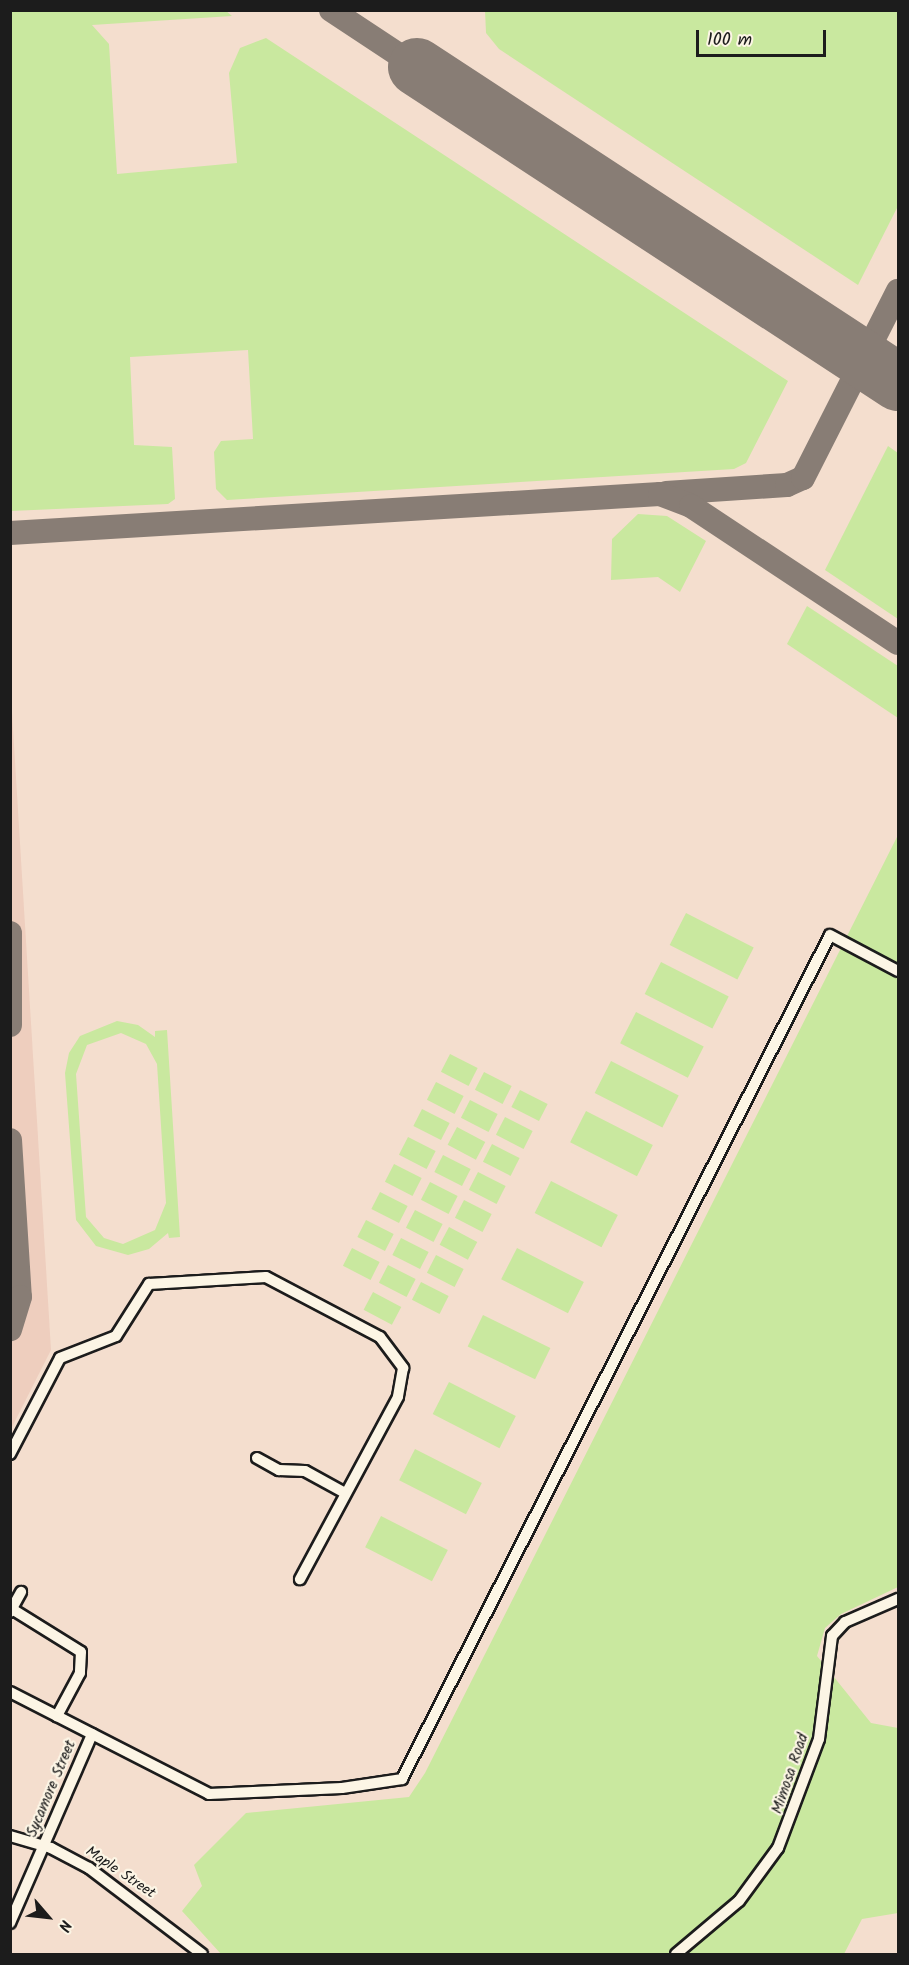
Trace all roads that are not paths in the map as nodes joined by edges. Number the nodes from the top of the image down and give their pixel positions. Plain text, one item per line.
1 (898, 971) edge
2 (10, 1454) edge
3 (257, 1458) dead end
4 (345, 1493) junction
5 (300, 1579) dead end
6 (21, 1592) dead end
7 (898, 1599) edge
8 (11, 1611) edge
9 (10, 1692) edge
10 (57, 1716) junction
11 (92, 1734) junction
12 (10, 1836) edge
13 (44, 1846) junction
14 (10, 1923) edge
15 (202, 1954) edge
16 (676, 1954) edge

1 - 11 street
2 - 4 street
3 - 4 street
4 - 5 street
6 - 8 street
7 - 16 street, Mimosa Road
8 - 10 street
9 - 10 street
10 - 11 street
11 - 13 street, Sycamore Street
12 - 13 street, Maple Street
13 - 14 street, Sycamore Street
13 - 15 street, Maple Street

